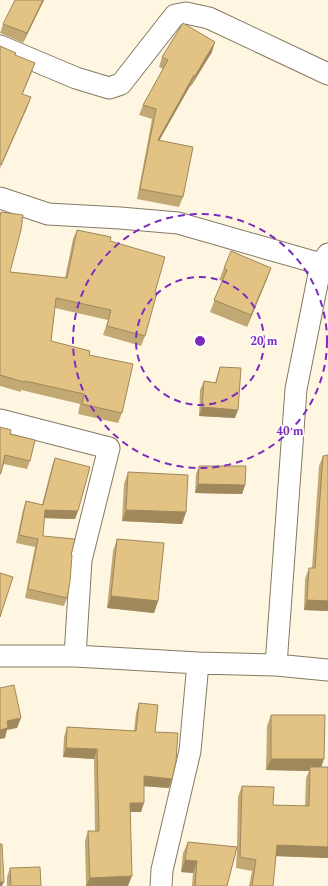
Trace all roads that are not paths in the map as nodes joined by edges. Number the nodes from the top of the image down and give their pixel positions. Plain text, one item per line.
1 (0, 46) edge
2 (328, 74) edge
3 (0, 198) edge
4 (325, 259) edge
5 (0, 420) edge
6 (0, 656) edge
7 (75, 656) junction
8 (198, 663) junction
9 (276, 665) junction
10 (328, 670) edge
11 (161, 886) edge

1 - 2 street
3 - 4 street
4 - 9 street
5 - 7 street
6 - 7 street
7 - 8 street
8 - 9 street
8 - 11 street
9 - 10 street

